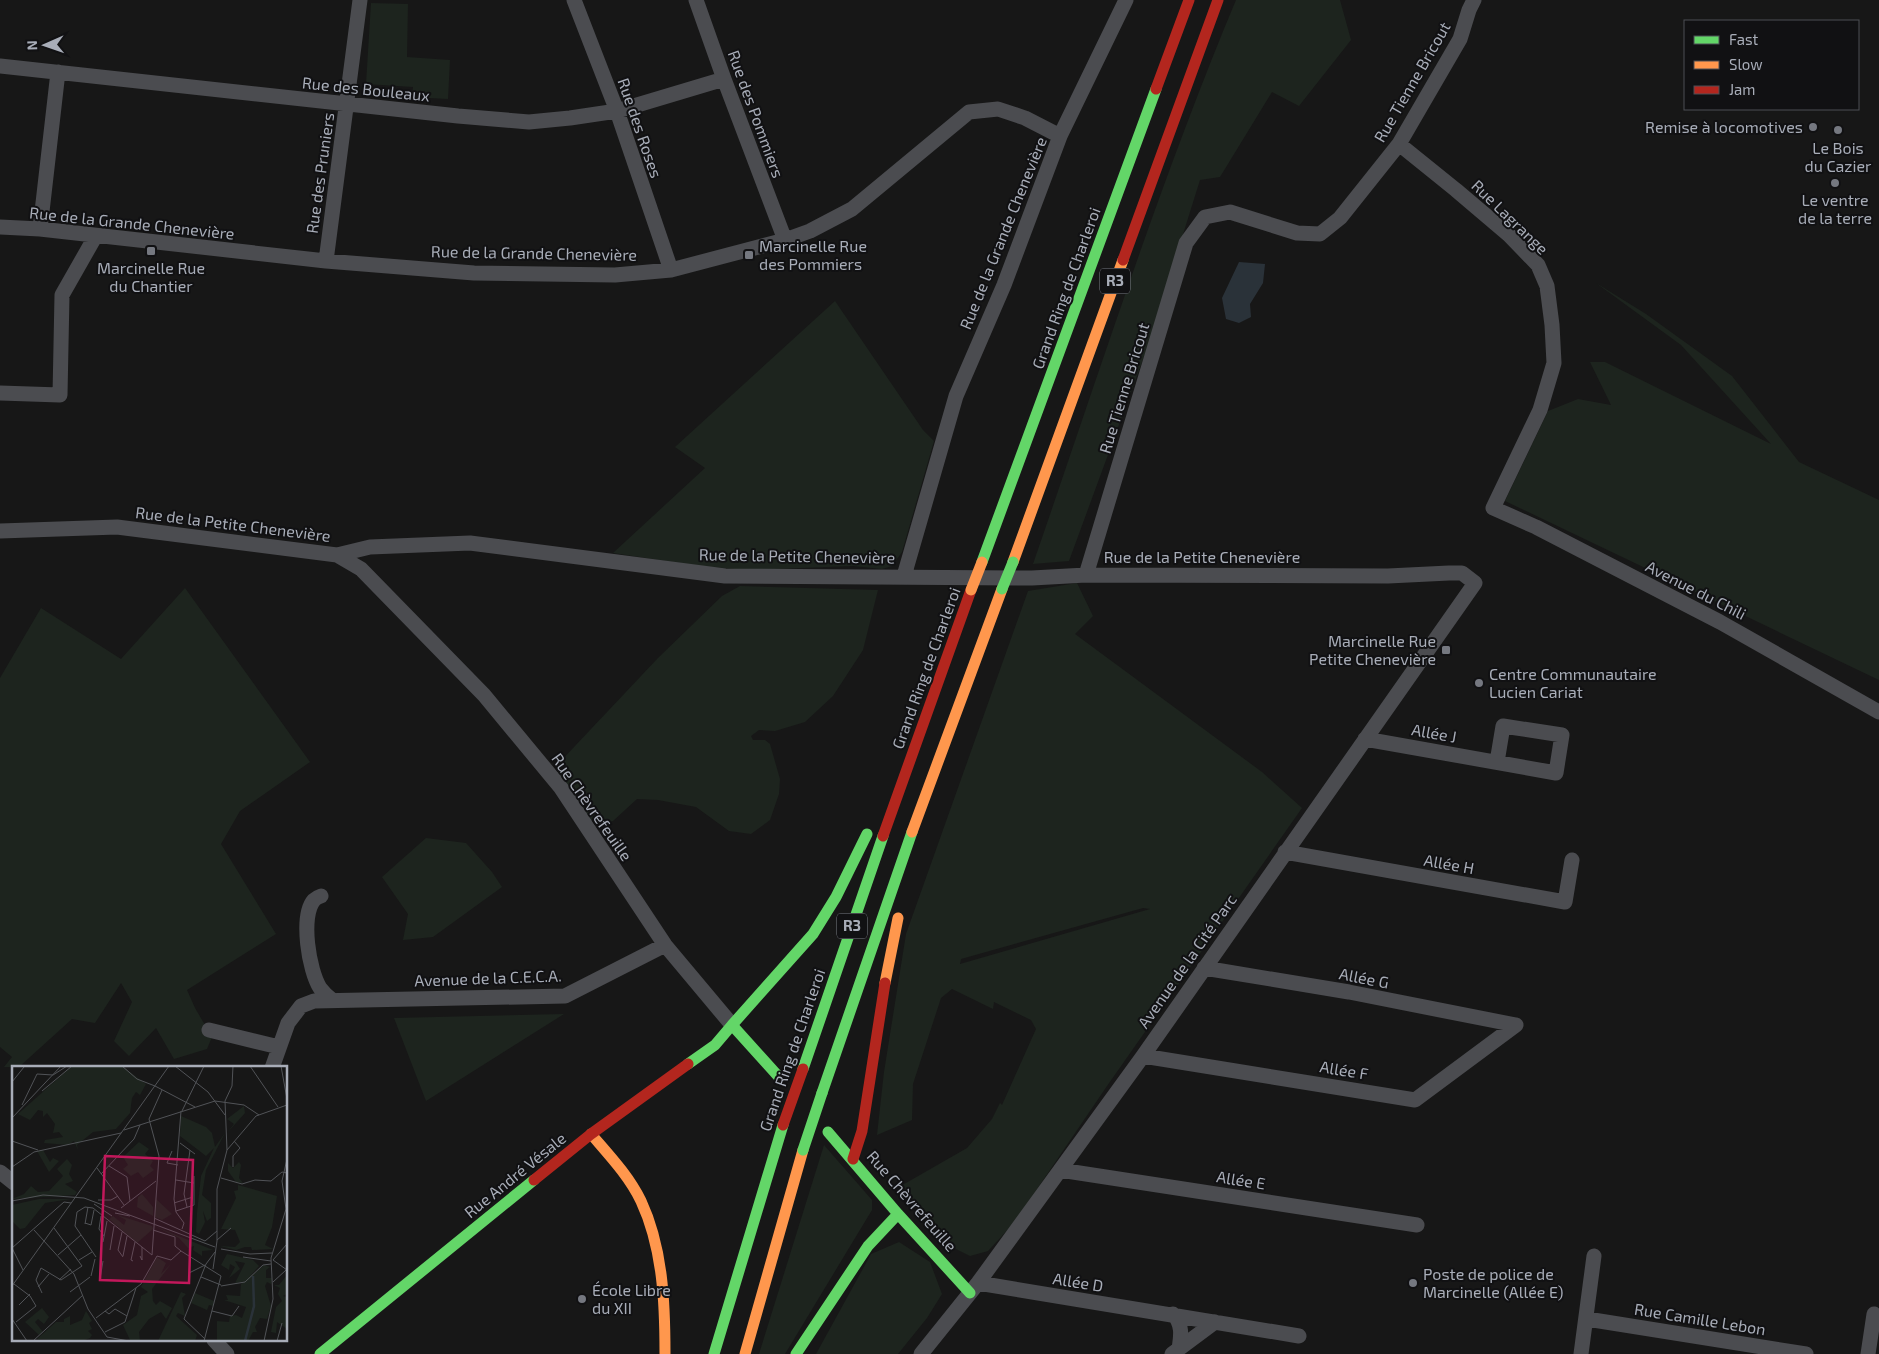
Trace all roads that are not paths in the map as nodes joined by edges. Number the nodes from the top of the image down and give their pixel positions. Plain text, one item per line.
1 (360, 0) edge
2 (574, 0) edge
3 (696, 0) edge
4 (1126, 0) edge
5 (1189, 0) edge
6 (1218, 0) edge
7 (1474, 0) edge
8 (0, 66) edge
9 (58, 72) junction
10 (724, 79) junction
11 (347, 104) junction
12 (617, 111) junction
13 (1060, 136) junction
14 (1399, 144) junction
15 (0, 227) edge
16 (40, 230) junction
17 (95, 236) junction
18 (785, 240) junction
19 (326, 261) junction
20 (671, 270) junction
21 (0, 393) edge
22 (1493, 508) joint
23 (0, 532) edge
24 (337, 555) junction
25 (1086, 575) junction
26 (904, 576) junction
27 (1475, 583) joint
28 (1879, 712) edge
29 (1365, 739) junction
30 (1497, 762) junction
31 (901, 783) junction
32 (883, 805) dead end
33 (874, 820) dead end
34 (1285, 852) junction
35 (1572, 860) dead end
36 (901, 862) junction
37 (321, 896) dead end
38 (665, 945) junction
39 (1204, 968) junction
40 (331, 1000) junction
41 (732, 1025) junction
42 (1516, 1025) joint
43 (209, 1030) dead end
44 (279, 1047) junction
45 (1143, 1056) junction
46 (273, 1066) edge
47 (778, 1076) dead end
48 (828, 1132) dead end
49 (591, 1134) junction
50 (852, 1159) junction
51 (1060, 1170) junction
52 (0, 1172) edge
53 (12, 1181) edge
54 (898, 1214) junction
55 (1417, 1225) dead end
56 (1594, 1256) dead end
57 (974, 1288) junction
58 (1173, 1314) junction
59 (1874, 1314) dead end
60 (1587, 1318) junction
61 (1216, 1322) junction
62 (1299, 1336) dead end
63 (216, 1342) edge
64 (1175, 1352) edge
65 (1580, 1353) edge
66 (227, 1354) edge
67 (320, 1354) edge
68 (664, 1354) edge
69 (714, 1354) edge
70 (745, 1354) edge
71 (796, 1354) edge
72 (921, 1354) edge
73 (1806, 1354) edge
74 (1868, 1354) edge

1 - 11 street, Rue des Pruniers
2 - 12 street, Rue des Roses
3 - 10 street, Rue des Pommiers
4 - 13 street
5 - 31 main road, Grand Ring de Charleroi / R3, bridge
6 - 36 main road, R3, bridge
7 - 14 street, Rue Tienne Bricout
8 - 9 street, Rue des Bouleaux
9 - 11 street, Rue des Bouleaux
9 - 16 street
10 - 12 street, Rue des Bouleaux
10 - 18 street, Rue des Pommiers
11 - 12 street, Rue des Bouleaux
11 - 19 street, Rue des Pruniers
12 - 20 street, Rue des Roses
13 - 18 street, Rue de la Grande Chenevière
13 - 26 street, Rue de la Grande Chenevière
14 - 22 street, Rue Lagrange
14 - 25 street, Rue Tienne Bricout
15 - 16 street, Rue de la Grande Chenevière
16 - 17 street, Rue de la Grande Chenevière
17 - 19 street, Rue de la Grande Chenevière
17 - 21 street
18 - 20 street, Rue de la Grande Chenevière
19 - 20 street, Rue de la Grande Chenevière
22 - 28 street, Avenue du Chili
23 - 24 street, Rue de la Petite Chenevière
24 - 26 street, Rue de la Petite Chenevière
24 - 38 street, Rue Chèvrefeuille
25 - 26 street, Rue de la Petite Chenevière
25 - 27 street, Rue de la Petite Chenevière
27 - 29 street, Avenue de la Cité Parc
29 - 30 street, Allée J
29 - 34 street, Avenue de la Cité Parc
30 - 30 street, Allée J
31 - 32 main road
31 - 69 main road, Grand Ring de Charleroi / R3, bridge
33 - 41 main road, Rue André Vésale
34 - 35 street, Allée H
34 - 39 street, Avenue de la Cité Parc
36 - 50 main road
36 - 70 main road, R3, bridge
37 - 40 street
38 - 40 street, Avenue de la C.E.C.A.
38 - 41 street, Rue Chèvrefeuille
39 - 42 street, Allée G
39 - 45 street, Avenue de la Cité Parc
40 - 44 street, Avenue de la C.E.C.A.
41 - 47 main road, Rue Chèvrefeuille
41 - 49 main road, Rue André Vésale
42 - 45 street, Allée F
43 - 44 street
44 - 46 street, Avenue de la C.E.C.A.
45 - 51 street, Avenue de la Cité Parc
48 - 50 main road, Rue Chèvrefeuille
49 - 67 main road, Rue André Vésale
49 - 68 main road
50 - 54 main road, Rue Chèvrefeuille
51 - 55 street, Allée E
51 - 57 street, Avenue de la Cité Parc
52 - 53 street
54 - 57 main road, Rue Chèvrefeuille
54 - 71 main road
56 - 60 street
57 - 58 street, Allée D
57 - 72 street, Avenue de la Cité Parc
58 - 61 street, Allée D
58 - 64 street
59 - 74 street
60 - 65 street
60 - 73 street, Rue Camille Lebon
61 - 62 street, Allée D
61 - 64 street
63 - 66 street

